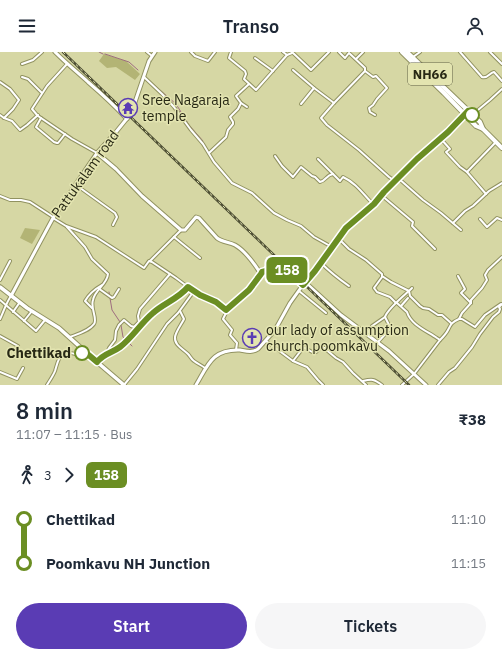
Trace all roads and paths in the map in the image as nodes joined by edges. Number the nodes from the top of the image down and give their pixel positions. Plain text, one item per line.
1 (42, 52) edge
2 (55, 52) edge
3 (147, 52) edge
4 (155, 52) edge
5 (192, 52) edge
6 (216, 52) edge
7 (231, 52) edge
8 (283, 52) edge
9 (329, 52) edge
10 (339, 52) edge
11 (364, 52) edge
12 (402, 52) edge
13 (406, 52) edge
14 (420, 52) edge
15 (460, 52) edge
16 (490, 52) edge
17 (292, 53) edge
18 (287, 55) junction
19 (152, 56) junction
20 (255, 58) dead end
21 (412, 58) junction
22 (356, 59) junction
23 (22, 64) dead end
24 (67, 64) junction
25 (502, 64) edge
26 (293, 70) dead end
27 (365, 70) junction
28 (273, 71) junction
29 (22, 77) dead end
30 (144, 77) junction
31 (502, 81) edge
32 (0, 82) edge
33 (249, 84) junction
34 (314, 88) junction
35 (502, 89) edge
36 (42, 93) junction
37 (241, 103) junction
38 (334, 103) junction
39 (301, 104) dead end
40 (247, 107) dead end
41 (468, 111) junction
42 (0, 115) edge
43 (38, 115) junction
44 (375, 115) dead end
45 (465, 115) junction
46 (472, 115) junction
47 (4, 118) junction
48 (42, 118) junction
49 (127, 119) junction
50 (483, 129) junction
51 (65, 134) junction
52 (441, 139) junction
53 (496, 142) junction
54 (502, 148) edge
55 (97, 153) junction
56 (209, 153) junction
57 (275, 156) dead end
58 (318, 159) dead end
59 (467, 172) junction
60 (333, 174) junction
61 (396, 179) junction
62 (502, 183) edge
63 (76, 184) junction
64 (486, 194) junction
65 (0, 196) edge
66 (382, 196) junction
67 (374, 204) junction
68 (53, 218) junction
69 (480, 219) dead end
70 (502, 220) edge
71 (453, 223) junction
72 (113, 225) dead end
73 (66, 226) junction
74 (181, 230) junction
75 (461, 230) dead end
76 (174, 237) junction
77 (339, 239) junction
78 (332, 247) junction
79 (435, 249) dead end
80 (502, 257) edge
81 (200, 258) dead end
82 (10, 261) dead end
83 (149, 261) junction
84 (321, 263) junction
85 (262, 272) junction
86 (170, 274) junction
87 (382, 276) junction
88 (458, 276) dead end
89 (0, 280) edge
90 (304, 284) junction
91 (349, 286) dead end
92 (0, 287) edge
93 (188, 287) junction
94 (98, 288) junction
95 (412, 288) dead end
96 (119, 289) dead end
97 (194, 291) junction
98 (299, 291) junction
99 (409, 291) junction
100 (10, 296) junction
101 (408, 298) dead end
102 (0, 300) edge
103 (20, 302) junction
104 (396, 303) junction
105 (471, 303) junction
106 (502, 303) edge
107 (5, 305) junction
108 (401, 306) junction
109 (92, 308) junction
110 (226, 310) junction
111 (32, 311) junction
112 (180, 311) junction
113 (13, 312) junction
114 (326, 313) dead end
115 (385, 317) junction
116 (0, 319) edge
117 (459, 319) junction
118 (45, 320) junction
119 (24, 321) junction
120 (452, 323) junction
121 (367, 334) junction
122 (0, 336) edge
123 (70, 338) junction
124 (440, 340) junction
125 (266, 341) junction
126 (378, 342) junction
127 (18, 346) dead end
128 (236, 350) junction
129 (84, 351) junction
130 (108, 353) junction
131 (293, 361) junction
132 (97, 362) junction
133 (23, 368) dead end
134 (205, 368) junction
135 (0, 372) edge
136 (414, 374) junction
137 (362, 381) junction
138 (47, 385) edge
139 (124, 385) edge
140 (196, 385) edge
141 (323, 385) edge
142 (366, 385) edge
143 (382, 385) edge
144 (402, 385) edge
145 (426, 385) edge
146 (438, 385) edge

1 - 23 street
2 - 24 street
3 - 19 street
4 - 19 street, Pattukalam road
5 - 6 street
7 - 33 street
8 - 18 street
9 - 17 street
10 - 22 street
11 - 22 street
12 - 45 highway
13 - 21 highway, NH66
14 - 21 street
15 - 31 street
16 - 25 street
17 - 18 street
18 - 28 street
19 - 30 street, Pattukalam road
20 - 28 street
21 - 41 highway, NH66
22 - 27 street
24 - 36 street
24 - 49 street
26 - 34 street
27 - 38 street
27 - 44 street
28 - 33 street
29 - 36 street
30 - 49 street, Pattukalam road
30 - 56 street
32 - 47 street
33 - 37 street
34 - 38 street
34 - 39 street
35 - 46 street
36 - 43 street
37 - 40 street
37 - 56 street
38 - 61 street
41 - 45 street
41 - 46 highway
42 - 47 street
43 - 47 street
43 - 48 street
45 - 50 highway
45 - 52 street
46 - 50 highway
48 - 51 street
48 - 51 street
49 - 55 street, Pattukalam road
50 - 53 highway
51 - 55 street
52 - 59 street
52 - 61 street
53 - 54 highway
53 - 59 street
55 - 63 street, Pattukalam road
55 - 74 street
56 - 78 street
57 - 60 street
58 - 60 street
59 - 64 street
60 - 67 street
61 - 66 street
61 - 71 street
62 - 64 street
63 - 68 street, Pattukalam road
63 - 72 street
64 - 71 street
65 - 68 street
66 - 67 street
66 - 79 street
67 - 77 street
68 - 73 street
68 - 100 street, Pattukalam road
69 - 70 street
71 - 75 street
73 - 83 street
73 - 94 street
74 - 76 street
74 - 85 street
76 - 81 street
76 - 83 street
77 - 78 street
77 - 87 street
78 - 84 street
80 - 105 street
82 - 89 street
83 - 86 street
84 - 90 street
84 - 91 street
85 - 90 street
85 - 110 street
86 - 93 street
86 - 130 street
87 - 99 street
87 - 104 street
88 - 105 street
90 - 98 street
90 - 121 street
92 - 100 main road
93 - 97 street
93 - 130 street
94 - 96 street
94 - 109 street
94 - 109 street
95 - 99 street
97 - 110 street
97 - 112 street
98 - 114 street
98 - 125 street
99 - 104 street
99 - 120 street
100 - 103 main road
100 - 107 street
101 - 108 street
102 - 107 street
103 - 111 main road
103 - 113 street
104 - 108 street
104 - 115 street
105 - 117 street
106 - 117 street
106 - 146 street
107 - 113 street
107 - 116 street
108 - 124 street
109 - 123 street
110 - 128 street
111 - 118 main road
111 - 119 street
112 - 134 street
112 - 139 street
113 - 119 street
115 - 121 street
115 - 126 street
117 - 120 street
118 - 119 street
118 - 123 main road
120 - 124 street
121 - 126 street
122 - 127 street
123 - 129 main road
124 - 136 street
125 - 128 street
125 - 131 street
126 - 136 street
128 - 134 street
129 - 132 main road
129 - 138 street
130 - 132 street
131 - 137 street
131 - 141 street
132 - 139 main road
133 - 135 street
134 - 140 street
136 - 144 street
136 - 145 street
137 - 142 street
137 - 143 street

